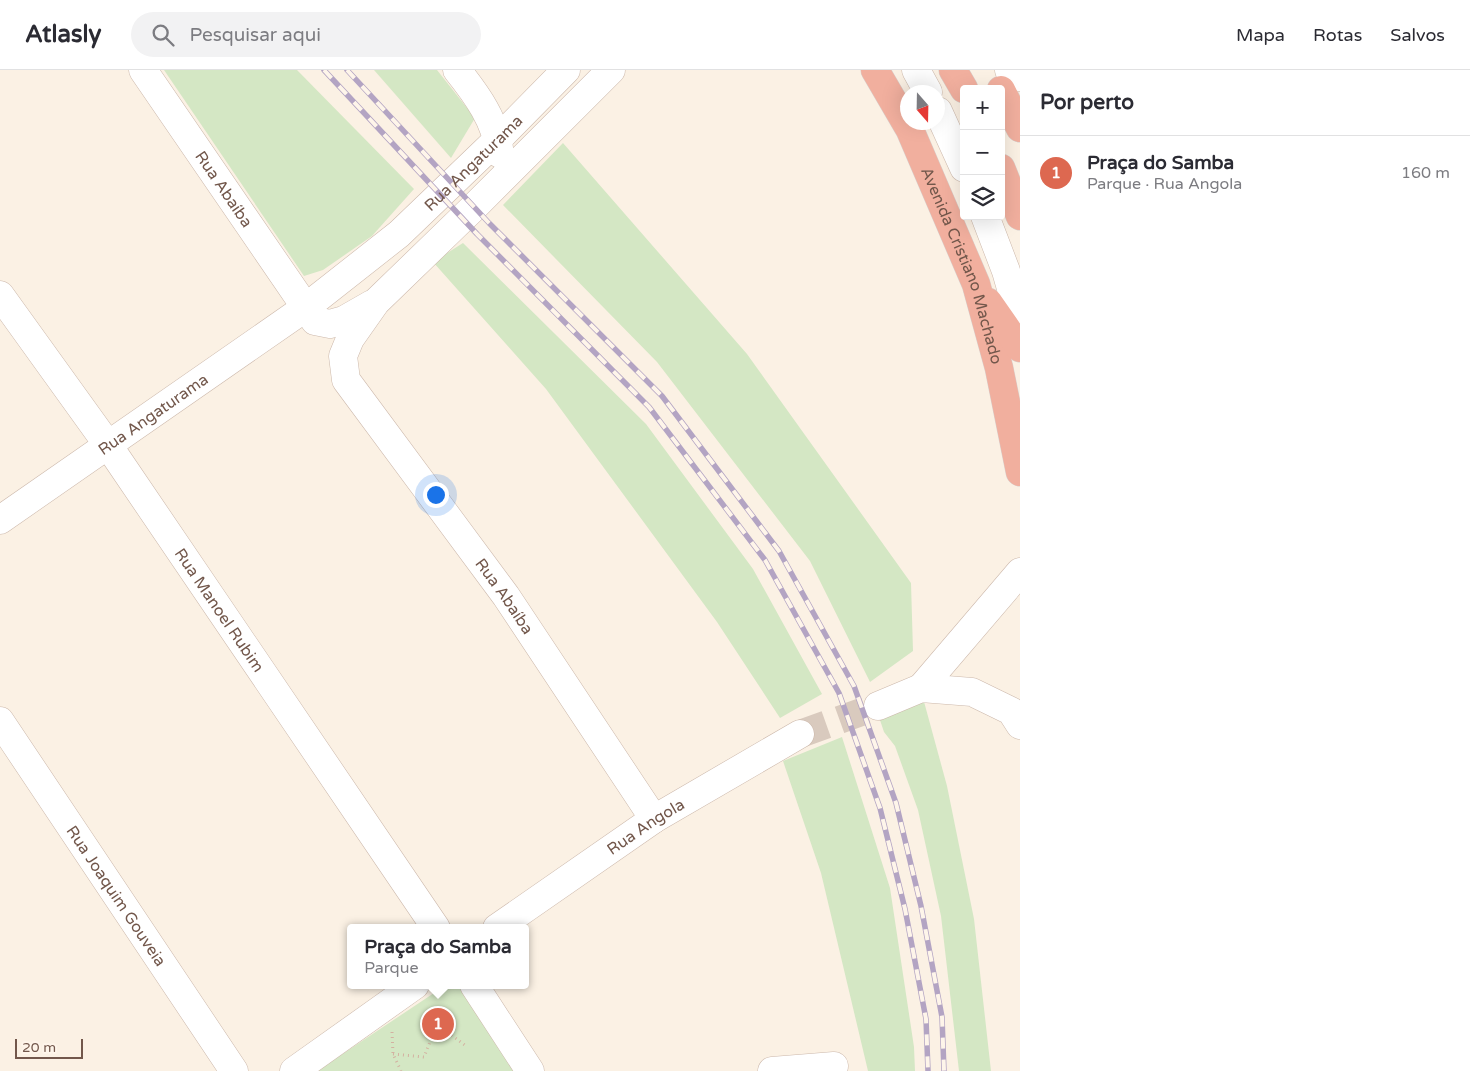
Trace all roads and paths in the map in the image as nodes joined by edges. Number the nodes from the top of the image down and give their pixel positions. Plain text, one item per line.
1 (143, 70) edge
2 (457, 70) edge
3 (566, 70) edge
4 (611, 70) edge
5 (875, 70) edge
6 (916, 70) edge
7 (953, 70) edge
8 (992, 70) edge
9 (1009, 70) edge
10 (1020, 77) edge
11 (924, 85) edge
12 (962, 85) edge
13 (999, 85) edge
14 (1005, 97) edge
15 (945, 126) edge
16 (1020, 128) edge
17 (498, 139) junction
18 (960, 159) edge
19 (1004, 175) edge
20 (472, 209) junction
21 (1020, 216) edge
22 (987, 220) edge
23 (976, 284) junction
24 (0, 295) edge
25 (376, 302) junction
26 (305, 308) junction
27 (1020, 320) edge
28 (1020, 348) edge
29 (346, 380) joint
30 (108, 446) junction
31 (1020, 472) edge
32 (0, 520) edge
33 (1020, 572) edge
34 (920, 688) junction
35 (878, 706) tunnel mouth
36 (0, 721) edge
37 (1020, 725) edge
38 (800, 734) tunnel mouth
39 (654, 819) junction
40 (433, 924) edge
41 (503, 924) edge
42 (410, 989) edge
43 (477, 989) edge
44 (393, 1001) junction
45 (466, 1046) dead end
46 (392, 1054) junction
47 (834, 1066) dead end
48 (785, 1070) edge
49 (234, 1071) edge
50 (294, 1071) edge
51 (401, 1071) edge
52 (530, 1071) edge

1 - 26 street, Rua Abaíba
2 - 17 street
3 - 17 street, Rua Angaturama
4 - 20 street, Rua Angaturama
5 - 23 highway, Avenida Cristiano Machado
6 - 11 street
7 - 12 highway
8 - 13 highway
9 - 10 street
14 - 16 highway
15 - 18 street
17 - 20 street
17 - 26 street, Rua Angaturama
19 - 21 highway
20 - 25 street, Rua Angaturama
22 - 27 street
23 - 28 highway
23 - 31 highway, Avenida Cristiano Machado
24 - 30 street, Rua Manoel Rubim
25 - 26 street, Rua Angaturama
25 - 29 street, Rua Angaturama
26 - 30 street, Rua Angaturama
29 - 39 street, Rua Abaíba
30 - 32 street, Rua Angaturama
30 - 40 street, Rua Manoel Rubim
33 - 34 street
34 - 35 street
34 - 37 street
36 - 49 street, Rua Joaquim Gouveia
38 - 39 street, Rua Angola
39 - 41 street, Rua Angola
42 - 44 street
43 - 52 street
44 - 46 path
44 - 50 street
45 - 46 path
46 - 51 path
47 - 48 street

